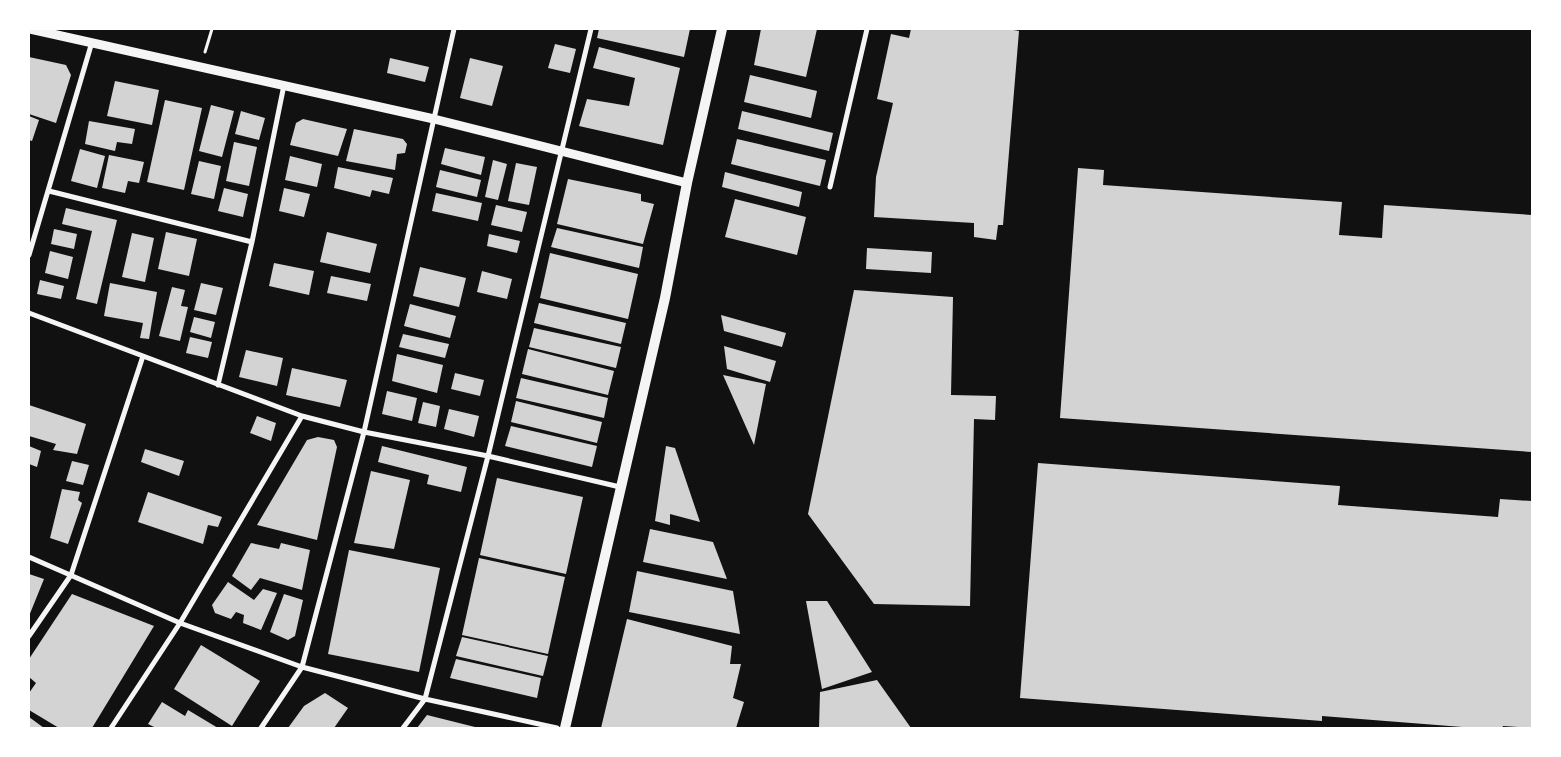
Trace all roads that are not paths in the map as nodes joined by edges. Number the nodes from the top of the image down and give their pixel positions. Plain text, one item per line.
1 (30, 29) edge
2 (454, 29) edge
3 (591, 29) edge
4 (722, 29) edge
5 (867, 29) edge
6 (92, 42) junction
7 (284, 85) junction
8 (434, 119) junction
9 (562, 152) junction
10 (687, 184) junction
11 (830, 187) dead end
12 (49, 191) junction
13 (252, 242) junction
14 (29, 255) edge
15 (29, 313) edge
16 (143, 356) junction
17 (218, 385) junction
18 (302, 416) junction
19 (364, 432) junction
20 (488, 456) junction
21 (620, 486) junction
22 (29, 557) edge
23 (72, 575) junction
24 (180, 623) junction
25 (29, 636) edge
26 (302, 667) junction
27 (425, 699) junction
28 (111, 728) edge
29 (261, 728) edge
30 (403, 728) edge
31 (557, 728) edge
32 (565, 728) edge

1 - 6 street
2 - 8 street
3 - 9 street
4 - 10 main road
5 - 11 street
6 - 7 street
6 - 12 street
7 - 8 street
7 - 13 street
8 - 9 street
8 - 19 street
9 - 10 street
9 - 20 street
10 - 21 main road
12 - 13 street
12 - 14 street
13 - 17 street
15 - 16 street
16 - 17 street
16 - 23 street
17 - 18 street
18 - 19 street
18 - 24 street
19 - 20 street
19 - 26 street
20 - 21 street
20 - 27 street
21 - 32 main road
22 - 23 street
23 - 24 street
23 - 25 street
24 - 26 street
24 - 28 street
26 - 27 street
26 - 29 street
27 - 30 street
27 - 31 street

